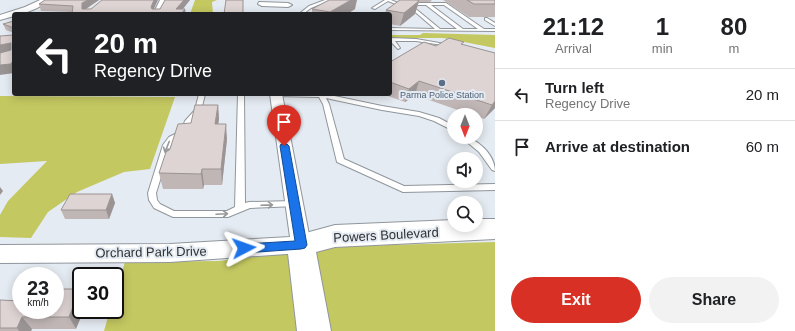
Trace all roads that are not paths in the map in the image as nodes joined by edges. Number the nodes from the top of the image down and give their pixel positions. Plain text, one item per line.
1 (45, 0) edge
2 (164, 0) edge
3 (328, 0) edge
4 (388, 0) edge
5 (261, 2) edge
6 (427, 4) junction
7 (409, 5) junction
8 (374, 8) dead end
9 (316, 11) edge
10 (19, 12) edge
11 (158, 12) edge
12 (264, 12) edge
13 (279, 12) edge
14 (305, 12) edge
15 (310, 12) edge
16 (12, 14) edge
17 (0, 18) edge
18 (486, 19) edge
19 (495, 25) edge
20 (392, 29) edge
21 (439, 30) junction
22 (462, 30) junction
23 (482, 30) junction
24 (495, 30) edge
25 (392, 40) edge
26 (392, 42) edge
27 (435, 43) junction
28 (430, 47) edge
29 (456, 47) edge
30 (398, 48) dead end
31 (202, 96) edge
32 (242, 96) edge
33 (276, 96) edge
34 (322, 96) edge
35 (326, 96) edge
36 (447, 124) edge
37 (474, 144) edge
38 (495, 168) edge
39 (495, 187) edge
40 (294, 204) junction
41 (240, 209) junction
42 (495, 229) edge
43 (301, 245) junction
44 (0, 254) edge
45 (314, 331) edge

1 - 10 street
2 - 11 street
3 - 14 lane
4 - 7 lane
4 - 8 lane
5 - 12 street
5 - 13 street
6 - 7 lane
6 - 22 lane
6 - 23 lane
7 - 21 lane
9 - 15 lane
16 - 17 street
18 - 19 lane
20 - 21 lane
21 - 22 lane
22 - 23 lane
23 - 24 lane
25 - 27 lane
26 - 30 lane
27 - 28 lane
27 - 29 lane
31 -> 41 lane
32 - 41 lane
33 - 40 street
34 - 39 lane
35 - 36 lane
37 - 38 lane
41 -> 40 lane
40 - 43 street
42 - 43 street, Powers Boulevard
43 - 44 street, Orchard Park Drive
43 - 45 street

